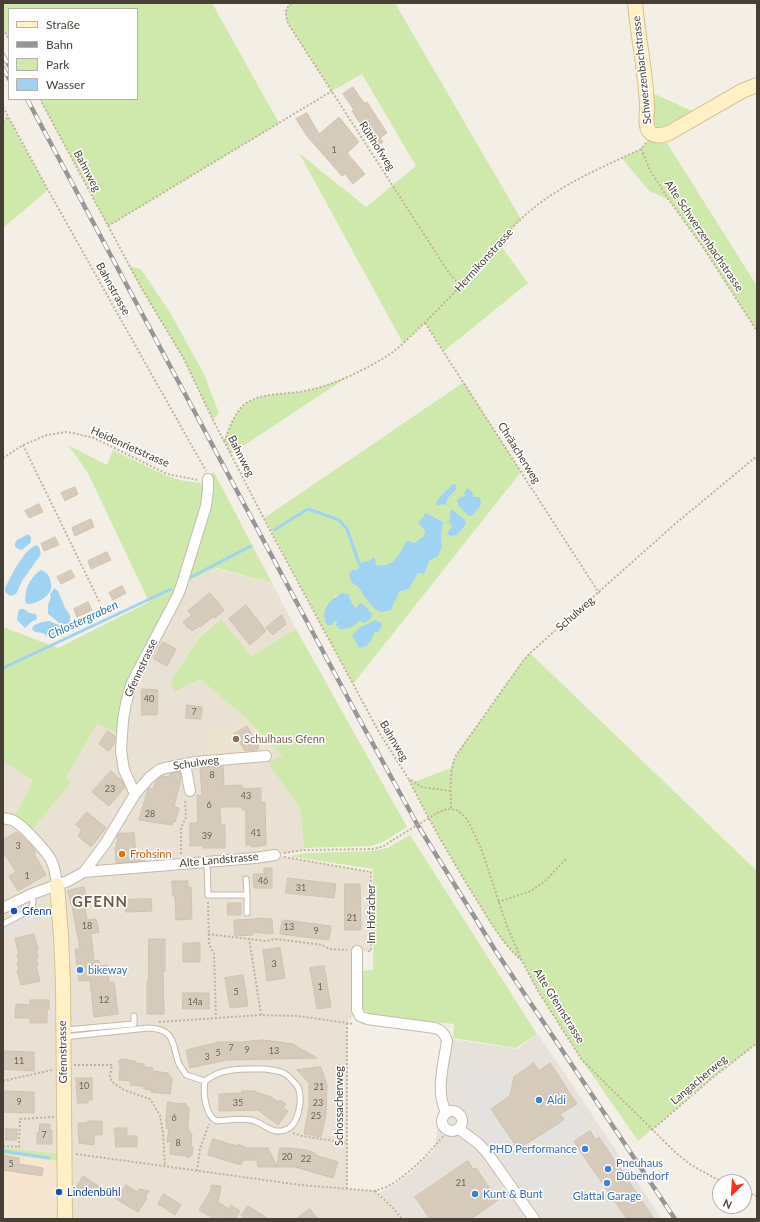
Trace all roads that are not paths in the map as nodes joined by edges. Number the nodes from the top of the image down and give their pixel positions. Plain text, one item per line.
1 (634, 3) edge
2 (757, 85) edge
3 (208, 480) road end
4 (266, 756) dead end
5 (185, 764) junction
6 (190, 791) road end
7 (135, 794) junction
8 (3, 818) edge
9 (275, 855) road end
10 (207, 862) junction
11 (84, 872) junction
12 (246, 879) dead end
13 (57, 885) junction
14 (32, 894) junction
15 (247, 895) junction
16 (3, 908) edge
17 (247, 913) dead end
18 (3, 924) edge
19 (358, 951) road end
20 (134, 1016) dead end
21 (63, 1034) junction
22 (205, 1081) junction
23 (446, 1112) junction
24 (458, 1129) junction
25 (65, 1219) edge
26 (534, 1219) edge

1 - 2 street, Schwerzenbachstrasse
3 - 7 street, Gfennstrasse
4 - 5 street, Schulweg
5 - 6 street
5 - 7 street, Schulweg
7 - 11 street
8 - 13 street
9 - 10 street, Alte Landstrasse
10 - 11 street, Alte Landstrasse
10 - 15 lane
11 - 13 street, Alte Landstrasse
12 - 15 lane
13 - 14 street, Alte Landstrasse
13 - 21 street, Gfennstrasse
14 - 16 street, Alte Landstrasse
14 - 18 lane
15 - 17 lane
19 - 23 street, Im Hofacher
20 - 21 lane
21 - 22 lane
21 - 25 street, Gfennstrasse
22 - 22 lane
23 - 24 street
23 - 24 street
24 - 26 street

